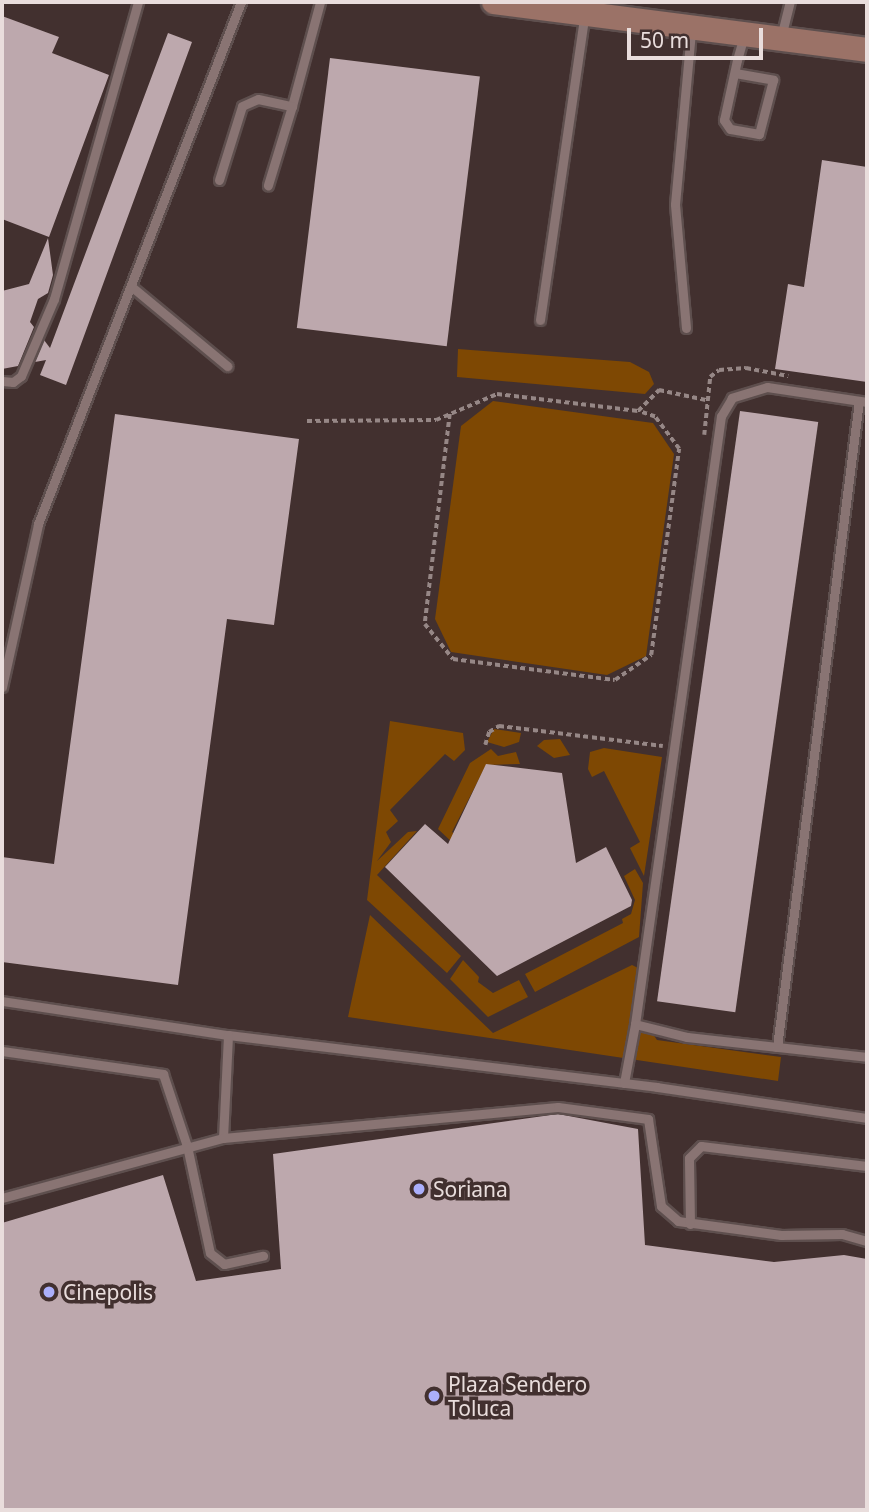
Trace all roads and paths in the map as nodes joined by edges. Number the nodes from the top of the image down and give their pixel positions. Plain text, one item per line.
1 (138, 2) edge
2 (241, 2) edge
3 (320, 2) edge
4 (494, 2) edge
5 (790, 2) edge
6 (584, 14) junction
7 (691, 27) junction
8 (745, 34) junction
9 (781, 39) junction
10 (867, 50) edge
11 (735, 73) junction
12 (292, 106) junction
13 (219, 180) dead end
14 (268, 184) dead end
15 (132, 287) junction
16 (540, 320) dead end
17 (686, 328) dead end
18 (227, 366) dead end
19 (761, 378) dead end
20 (2, 381) edge
21 (863, 402) edge
22 (638, 411) junction
23 (450, 414) junction
24 (307, 421) dead end
25 (2, 687) edge
26 (485, 745) dead end
27 (671, 747) dead end
28 (2, 1001) edge
29 (635, 1024) junction
30 (228, 1035) junction
31 (777, 1047) junction
32 (2, 1051) edge
33 (867, 1057) edge
34 (624, 1083) junction
35 (867, 1118) edge
36 (223, 1138) junction
37 (187, 1146) junction
38 (867, 1166) edge
39 (2, 1198) edge
40 (690, 1224) junction
41 (867, 1241) edge
42 (263, 1256) dead end

1 - 20 lane
2 - 15 lane
3 - 12 lane
4 - 6 street
5 - 9 lane
6 - 7 street
6 - 16 lane
7 - 8 street
7 - 17 lane
8 - 9 street
8 - 11 lane
9 - 10 street
11 - 11 lane
12 - 13 lane
12 - 14 lane
15 - 18 lane
15 - 25 lane
19 - 22 path
21 - 29 lane
21 - 31 lane
22 - 23 path
22 - 23 path
23 - 24 path
26 - 27 path
28 - 30 lane
29 - 31 lane
29 - 34 lane
30 - 34 lane
30 - 36 lane
31 - 33 lane
32 - 37 lane
34 - 35 lane
36 - 37 lane
36 - 40 lane
37 - 39 lane
37 - 42 lane
38 - 40 lane
40 - 41 lane

